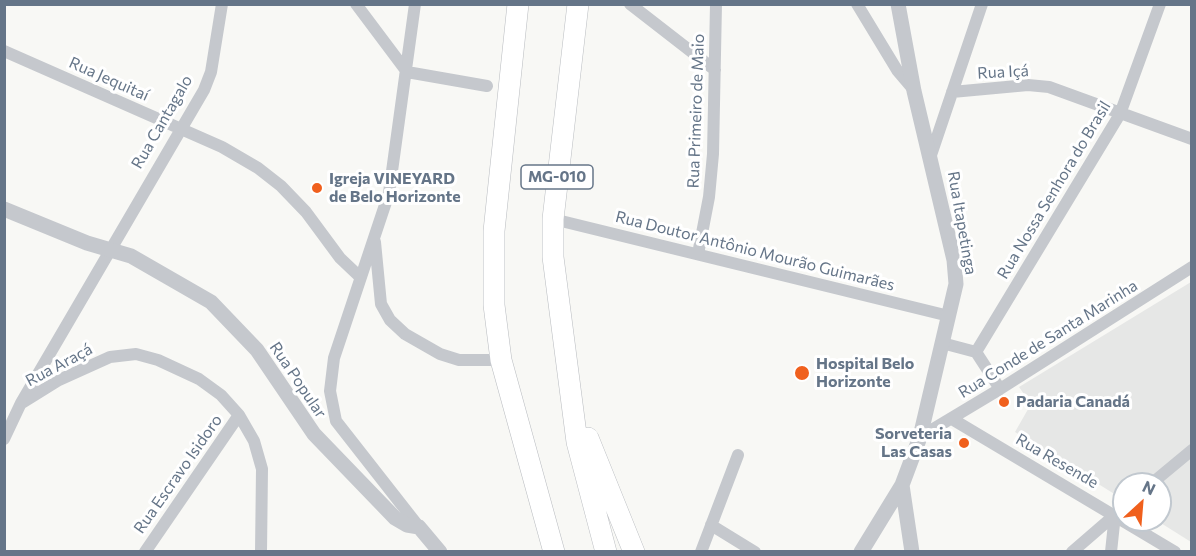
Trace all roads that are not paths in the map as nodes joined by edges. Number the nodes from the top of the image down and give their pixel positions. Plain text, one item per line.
1 (356, 4) edge
2 (415, 4) edge
3 (518, 4) edge
4 (578, 4) edge
5 (630, 4) edge
6 (716, 4) edge
7 (857, 4) edge
8 (898, 4) edge
9 (982, 4) edge
10 (1160, 4) edge
11 (218, 6) edge
12 (4, 51) edge
13 (715, 70) junction
14 (407, 72) junction
15 (487, 86) dead end
16 (915, 91) junction
17 (952, 92) junction
18 (1120, 114) junction
19 (181, 128) junction
20 (1191, 139) edge
21 (931, 154) junction
22 (4, 209) edge
23 (553, 219) junction
24 (375, 238) junction
25 (110, 249) junction
26 (698, 254) junction
27 (1191, 267) edge
28 (360, 276) junction
29 (948, 316) junction
30 (942, 343) junction
31 (975, 352) junction
32 (501, 360) junction
33 (1000, 389) junction
34 (572, 391) junction
35 (21, 404) junction
36 (239, 415) junction
37 (952, 419) junction
38 (920, 436) junction
39 (4, 439) edge
40 (1191, 450) edge
41 (738, 455) dead end
42 (1165, 472) edge
43 (902, 485) junction
44 (1112, 507) edge
45 (542, 509) junction
46 (1112, 517) edge
47 (711, 525) junction
48 (419, 527) junction
49 (1115, 532) edge
50 (1148, 532) edge
51 (145, 552) edge
52 (261, 552) edge
53 (440, 552) edge
54 (545, 552) edge
55 (554, 552) edge
56 (606, 552) edge
57 (634, 552) edge
58 (701, 552) edge
59 (755, 552) edge
60 (861, 552) edge
61 (912, 552) edge
62 (1072, 552) edge
63 (1111, 552) edge
64 (1175, 552) edge

1 - 14 street
2 - 14 street
3 - 32 highway, MG-010
4 - 23 highway, MG-010
5 - 13 street
6 - 13 street, Rua Primeiro de Maio
7 - 16 street
8 - 16 street, Rua Itapetinga
9 - 17 street
10 - 18 street, Rua Nossa Senhora do Brasil
11 - 19 street, Rua Cantagalo
12 - 19 street, Rua Jequitaí
13 - 26 street, Rua Primeiro de Maio
14 - 15 street
14 - 24 street
16 - 21 street, Rua Itapetinga
17 - 18 street, Rua Içá
17 - 21 street
18 - 20 street, Rua Içá
18 - 31 street, Rua Nossa Senhora do Brasil
19 - 25 street, Rua Cantagalo
19 - 28 street, Rua Jequitaí
21 - 29 street, Rua Itapetinga
22 - 25 street
23 - 26 street, Rua Doutor Antônio Mourão Guimarães
23 - 34 highway, MG-010
24 - 28 street
24 - 32 street
25 - 35 street, Rua Cantagalo
25 - 48 street, Rua Popular
26 - 29 street, Rua Doutor Antônio Mourão Guimarães
27 - 33 street, Rua Conde de Santa Marinha
28 - 48 street
29 - 30 street, Rua Itapetinga
30 - 31 street
30 - 38 street, Rua Itapetinga
31 - 33 street
32 - 45 highway, MG-010
33 - 37 street, Rua Conde de Santa Marinha
34 - 56 highway, MG-010
34 - 57 highway
35 - 36 street, Rua Araçá
35 - 39 street, Rua Cantagalo
36 - 51 street, Rua Escravo Isidoro
36 - 52 street, Rua Araçá
37 - 38 street, Rua Conde de Santa Marinha
37 - 44 street, Rua Resende
38 - 43 street, Rua Itapetinga
40 - 42 street
41 - 47 street
43 - 60 street
43 - 61 street, Rua Itapetinga
45 - 54 highway
45 - 55 highway, MG-010
46 - 62 street
47 - 58 street
47 - 59 street
48 - 53 street, Rua Popular
49 - 63 street
50 - 64 street, Rua Resende

